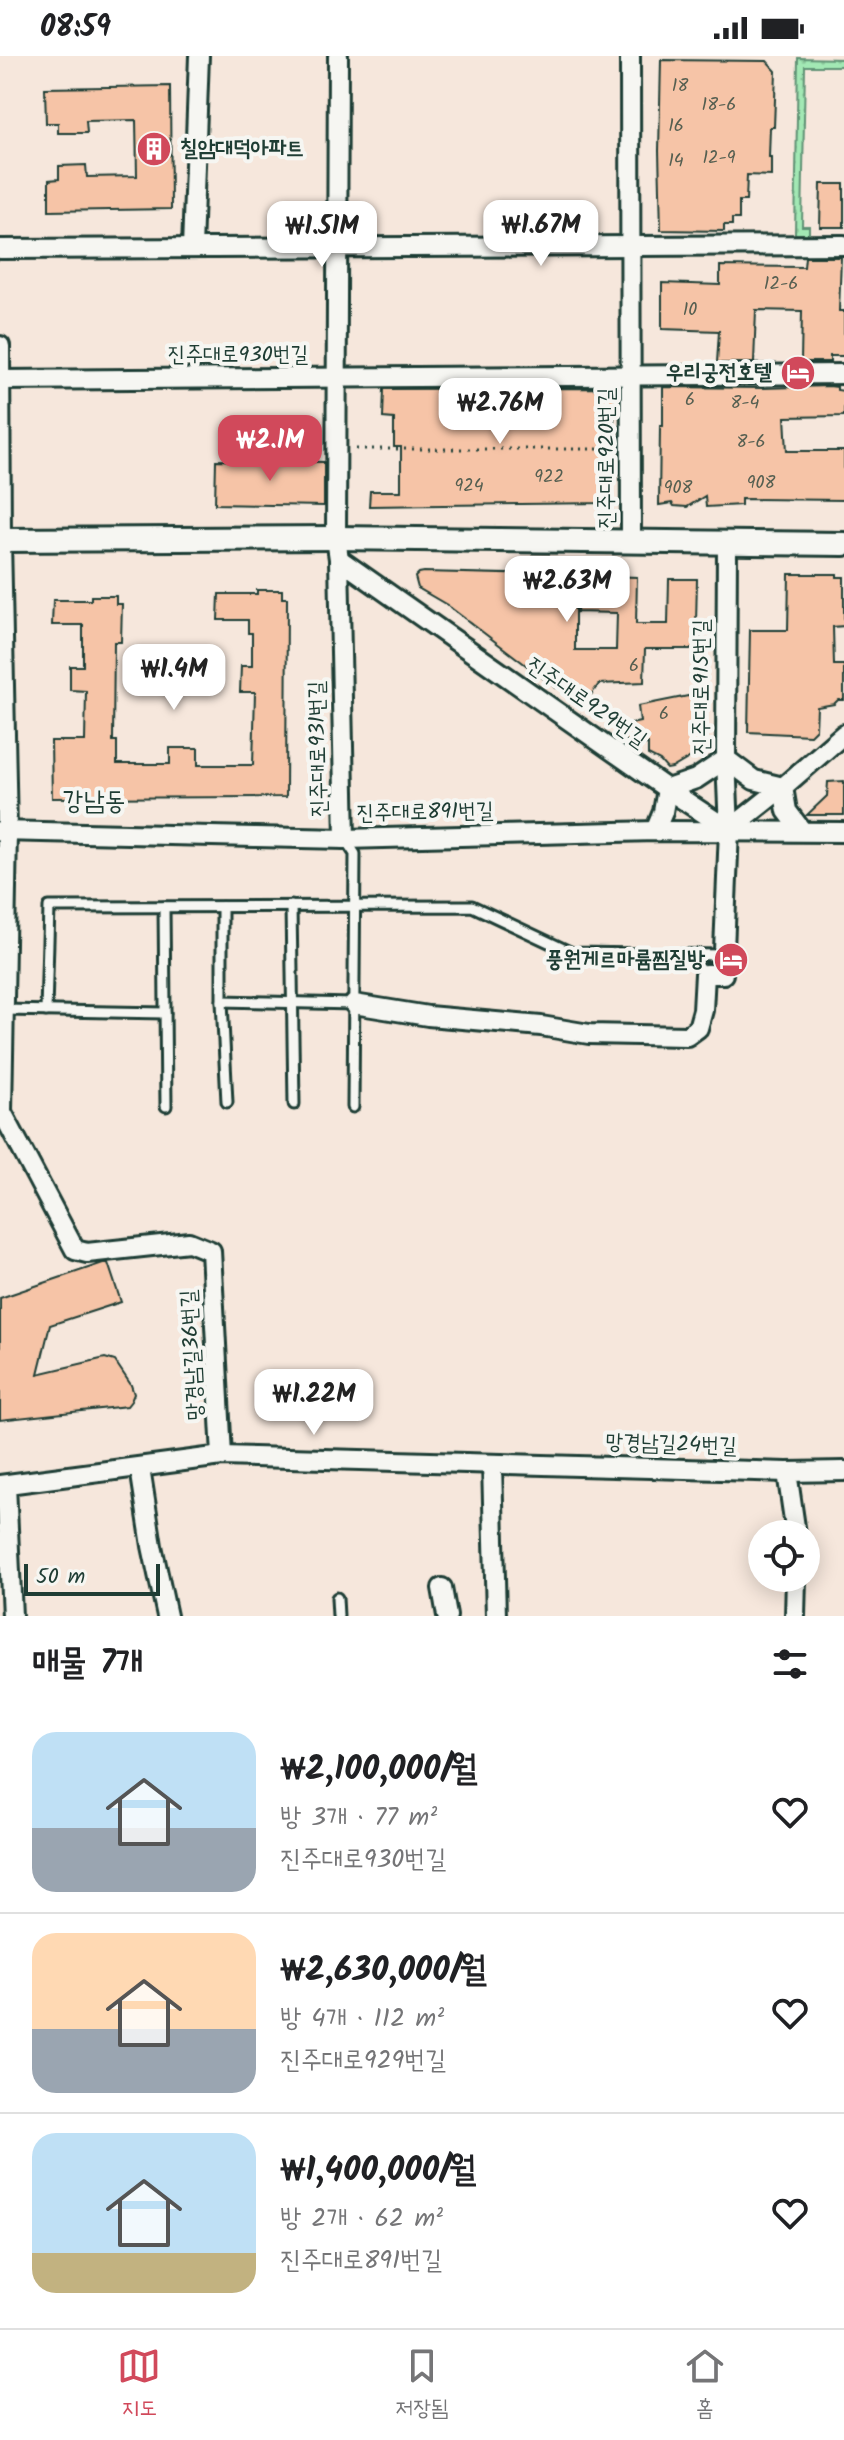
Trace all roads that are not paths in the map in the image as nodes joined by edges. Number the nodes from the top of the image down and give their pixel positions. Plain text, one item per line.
1 (199, 56) edge
2 (338, 56) edge
3 (630, 56) edge
4 (844, 245) edge
5 (631, 246) junction
6 (192, 248) junction
7 (337, 248) junction
8 (0, 249) edge
9 (0, 346) edge
10 (844, 374) edge
11 (631, 376) junction
12 (426, 377) joint
13 (337, 378) junction
14 (0, 380) edge
15 (0, 540) edge
16 (631, 541) junction
17 (727, 544) junction
18 (844, 544) edge
19 (338, 548) junction
20 (844, 734) edge
21 (726, 759) junction
22 (783, 787) junction
23 (667, 789) junction
24 (729, 830) junction
25 (3, 831) edge
26 (655, 831) junction
27 (802, 831) junction
28 (844, 832) edge
29 (345, 839) junction
30 (291, 906) junction
31 (164, 907) junction
32 (222, 907) junction
33 (355, 907) junction
34 (724, 955) junction
35 (222, 1001) junction
36 (293, 1003) junction
37 (354, 1004) junction
38 (4, 1010) junction
39 (46, 1011) junction
40 (165, 1013) junction
41 (227, 1102) dead end
42 (294, 1104) dead end
43 (166, 1106) dead end
44 (353, 1107) dead end
45 (1, 1112) edge
46 (222, 1456) junction
47 (492, 1464) junction
48 (140, 1468) junction
49 (844, 1471) edge
50 (787, 1472) junction
51 (3, 1485) edge
52 (794, 1520) edge
53 (442, 1588) dead end
54 (796, 1592) edge
55 (337, 1598) dead end
56 (12, 1616) edge
57 (167, 1616) edge
58 (338, 1616) edge
59 (447, 1616) edge
60 (496, 1616) edge
61 (795, 1616) edge

1 - 6 street
2 - 7 street, 진주대로930번길
3 - 5 street, 진주대로920번길
4 - 5 street
5 - 7 street
5 - 11 street, 진주대로920번길
6 - 7 street
6 - 8 street
7 - 13 street, 진주대로930번길
9 - 14 street
10 - 11 street, 진주대로920번길
11 - 12 street, 진주대로920번길
11 - 16 street, 진주대로920번길
12 - 13 street, 진주대로930번길
13 - 14 street, 진주대로930번길
13 - 19 street, 진주대로930번길
14 - 15 street
15 - 19 street
15 - 25 street
16 - 17 street
16 - 19 street
17 - 18 street
17 - 21 street, 진주대로915번길
19 - 23 street, 진주대로929번길
19 - 29 street, 진주대로931번길
20 - 22 street
21 - 22 street
21 - 23 street
21 - 24 street, 진주대로915번길
22 - 24 street
22 - 27 street
23 - 24 street, 진주대로929번길
23 - 26 street
24 - 26 street, 진주대로891번길
24 - 27 street, 진주대로891번길
24 - 34 street, 진주대로915번길
25 - 29 street, 진주대로891번길
25 - 38 street
26 - 29 street, 진주대로891번길
27 - 28 street, 진주대로891번길
29 - 33 lane, 진주대로931번길
30 - 32 lane
30 - 33 lane
30 - 36 lane
31 - 32 lane
31 - 39 lane
31 - 40 lane
32 - 35 lane
33 - 34 lane
33 - 37 lane, 진주대로931번길
34 - 37 street
35 - 36 lane
35 - 41 lane
36 - 37 lane
36 - 42 lane
37 - 44 lane, 진주대로931번길
38 - 39 lane
38 - 45 street
39 - 40 lane
40 - 43 lane
45 - 46 street, 망경남길36번길
46 - 47 street
46 - 48 street
47 - 50 street, 망경남길24번길
47 - 60 street
48 - 51 street
48 - 57 street
49 - 50 street, 망경남길24번길
50 - 52 street
51 - 56 street
53 - 59 street
54 - 61 street
55 - 58 lane

